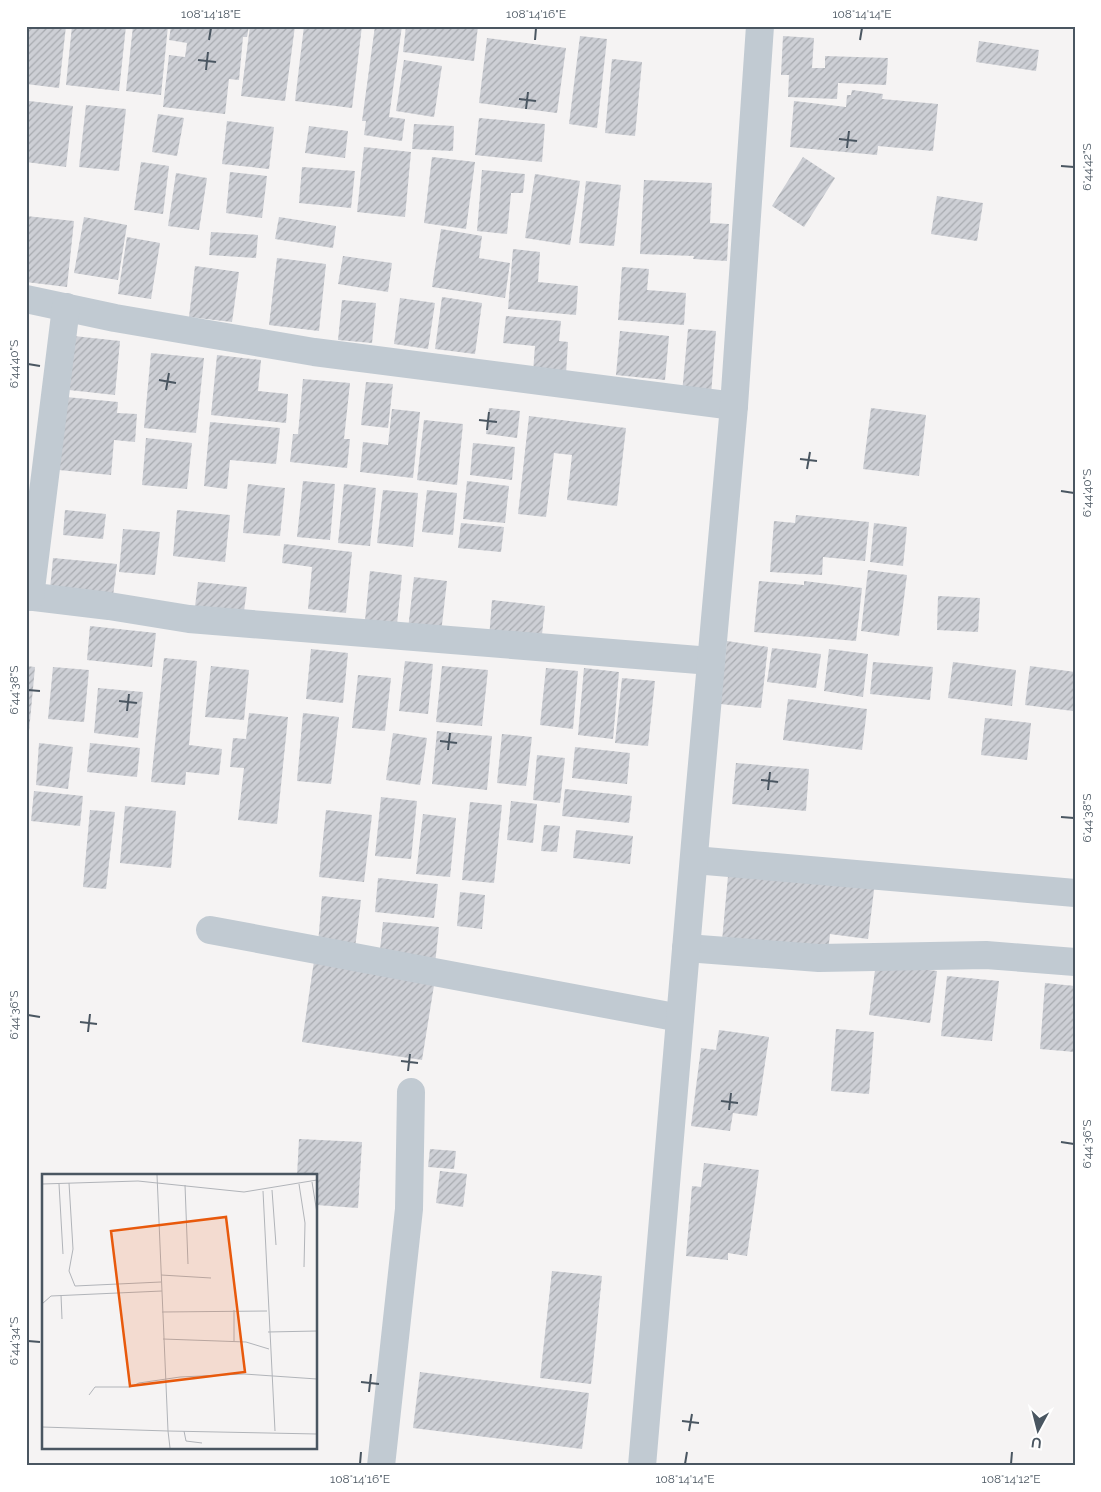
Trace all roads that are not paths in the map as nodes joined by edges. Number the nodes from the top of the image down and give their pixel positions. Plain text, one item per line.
1 (760, 26) edge
2 (26, 299) edge
3 (66, 307) junction
4 (734, 406) junction
5 (28, 597) edge
6 (712, 661) junction
7 (694, 860) junction
8 (1075, 893) edge
9 (210, 930) dead end
10 (686, 948) junction
11 (1075, 962) edge
12 (680, 1018) junction
13 (411, 1092) dead end
14 (381, 1466) edge
15 (642, 1466) edge

1 - 4 street
2 - 3 street
3 - 4 street
3 - 5 street
4 - 6 street
5 - 6 street
6 - 7 street
7 - 8 street
7 - 10 street
9 - 12 street
10 - 11 street
10 - 12 street
12 - 15 street
13 - 14 street

